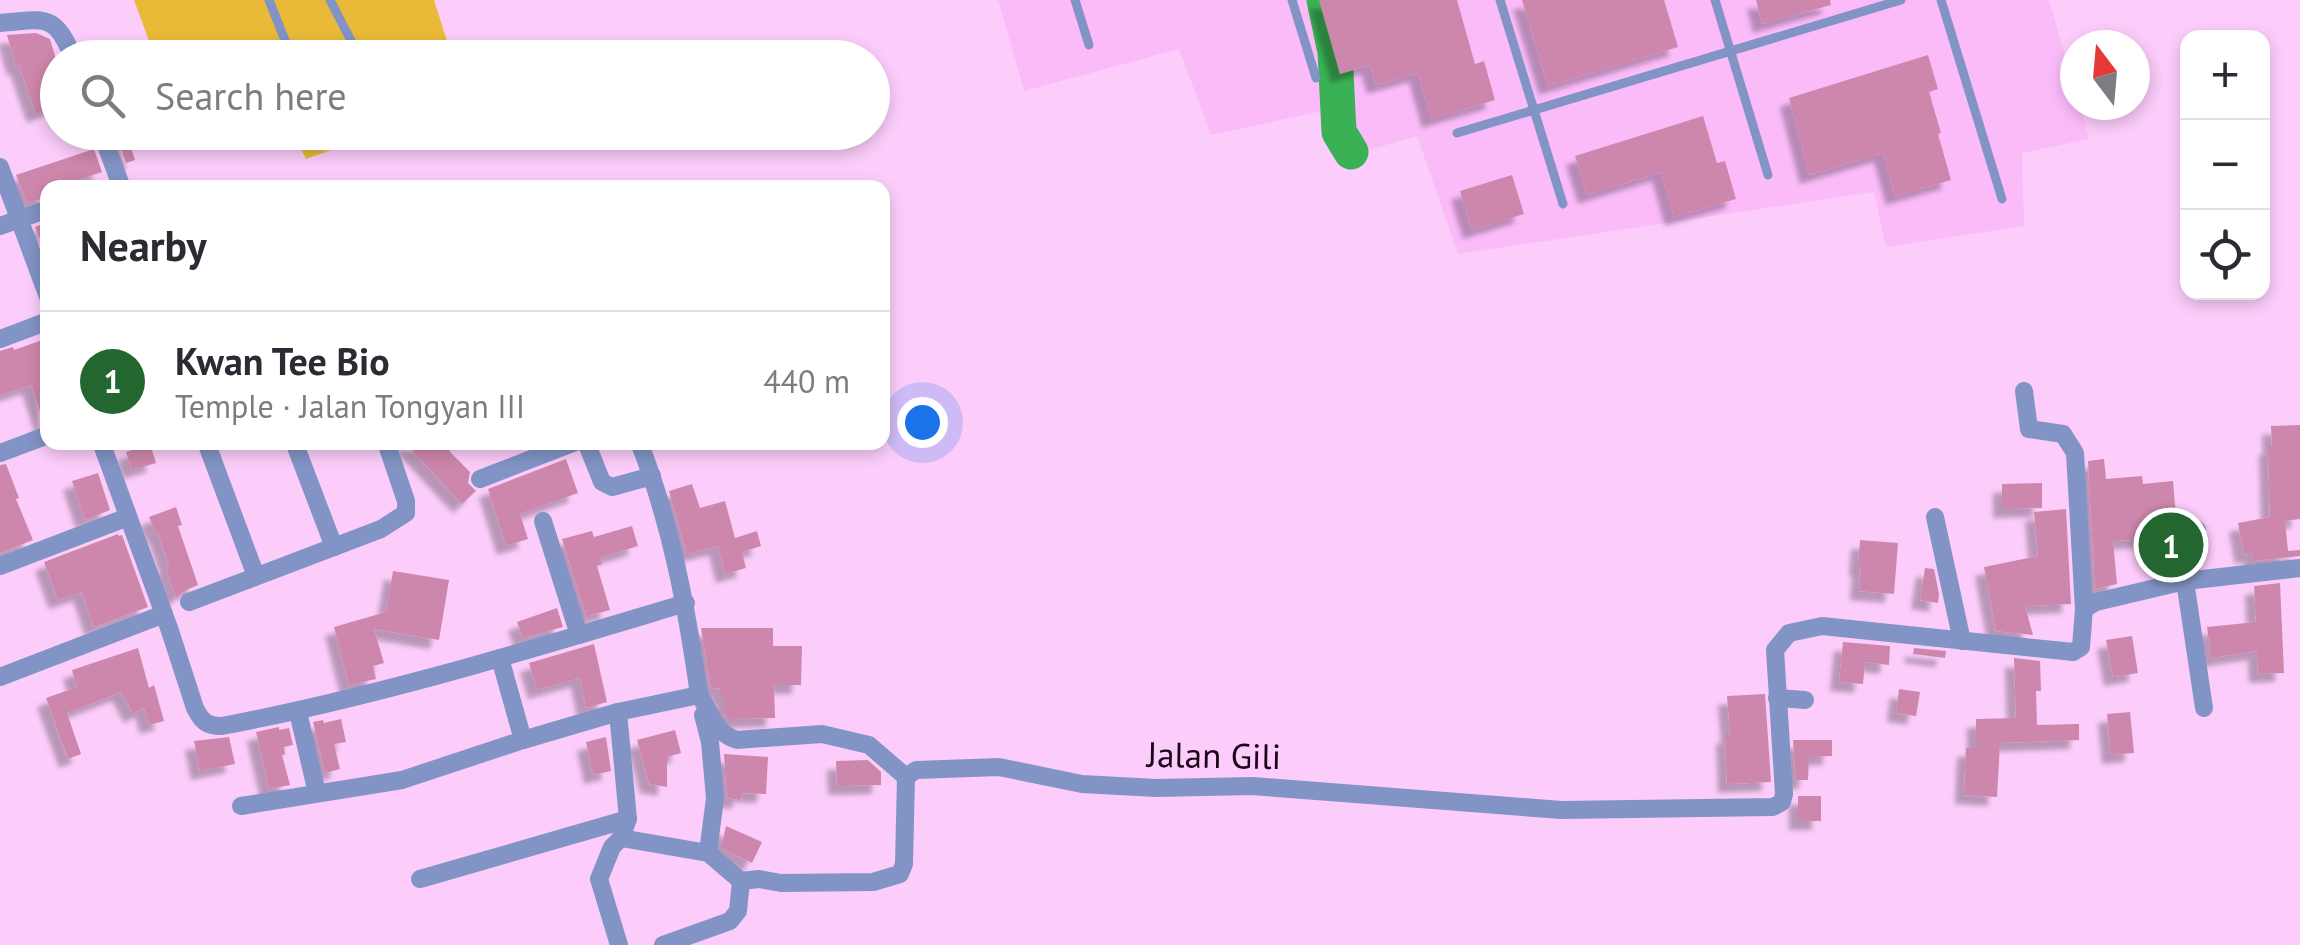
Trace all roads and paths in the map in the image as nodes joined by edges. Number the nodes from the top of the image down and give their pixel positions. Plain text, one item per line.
1 (269, 0) edge
2 (330, 0) edge
3 (1075, 0) edge
4 (1292, 0) edge
5 (1500, 0) edge
6 (1715, 0) edge
7 (1901, 0) edge
8 (1941, 0) edge
9 (0, 24) edge
10 (65, 40) edge
11 (285, 40) edge
12 (351, 40) edge
13 (1089, 45) dead end
14 (1730, 52) junction
15 (1316, 78) dead end
16 (1534, 110) junction
17 (1457, 133) dead end
18 (107, 150) edge
19 (0, 167) edge
20 (1768, 175) dead end
21 (115, 180) edge
22 (2002, 199) dead end
23 (1562, 204) dead end
24 (40, 212) edge
25 (19, 220) junction
26 (0, 226) edge
27 (40, 275) edge
28 (40, 324) edge
29 (0, 339) edge
30 (2024, 391) dead end
31 (40, 438) edge
32 (104, 450) edge
33 (209, 450) edge
34 (297, 450) edge
35 (389, 450) edge
36 (589, 450) edge
37 (642, 450) edge
38 (530, 451) edge
39 (0, 452) edge
40 (652, 476) junction
41 (480, 479) dead end
42 (128, 517) junction
43 (1935, 517) dead end
44 (543, 520) dead end
45 (2197, 530) dead end
46 (334, 548) junction
47 (0, 566) edge
48 (2300, 568) edge
49 (256, 576) junction
50 (2185, 581) junction
51 (190, 602) dead end
52 (686, 603) junction
53 (2084, 609) junction
54 (164, 614) junction
55 (579, 635) junction
56 (1962, 641) junction
57 (500, 658) junction
58 (0, 677) edge
59 (699, 694) junction
60 (1777, 698) junction
61 (1804, 700) dead end
62 (2204, 708) dead end
63 (298, 712) junction
64 (618, 712) junction
65 (523, 740) junction
66 (906, 777) junction
67 (317, 794) junction
68 (241, 806) dead end
69 (628, 819) junction
70 (621, 838) junction
71 (708, 853) junction
72 (420, 879) dead end
73 (741, 881) junction
74 (619, 945) edge
75 (664, 945) edge

1 - 11 lane
2 - 12 lane
3 - 13 lane
4 - 15 lane
5 - 16 lane
6 - 14 lane
7 - 14 lane
8 - 22 lane
9 - 10 street
14 - 16 lane
14 - 20 lane
16 - 17 lane
16 - 23 lane
18 - 21 street
19 - 25 street
24 - 25 street
25 - 26 street
25 - 27 street
28 - 29 street
30 - 53 street
31 - 39 street
32 - 42 street
33 - 49 street
34 - 46 street
35 - 46 street
36 - 40 street
37 - 40 street
38 - 41 street
40 - 52 street
42 - 47 street
42 - 54 street
43 - 56 street
44 - 55 street
45 - 50 street
46 - 49 street
48 - 50 street
49 - 51 street
50 - 53 street
50 - 62 street
52 - 55 street
52 - 59 street
53 - 56 street
54 - 58 street
54 - 63 street
55 - 57 street
56 - 60 street
57 - 63 street
57 - 65 street
59 - 64 street
59 - 66 street
59 - 71 street
60 - 61 street
60 - 66 street, Jalan Gili
63 - 67 street
64 - 65 street
64 - 69 street
65 - 67 street
66 - 73 street
67 - 68 street
69 - 70 street
69 - 72 street
70 - 71 street
70 - 74 street
71 - 73 street
73 - 75 street

